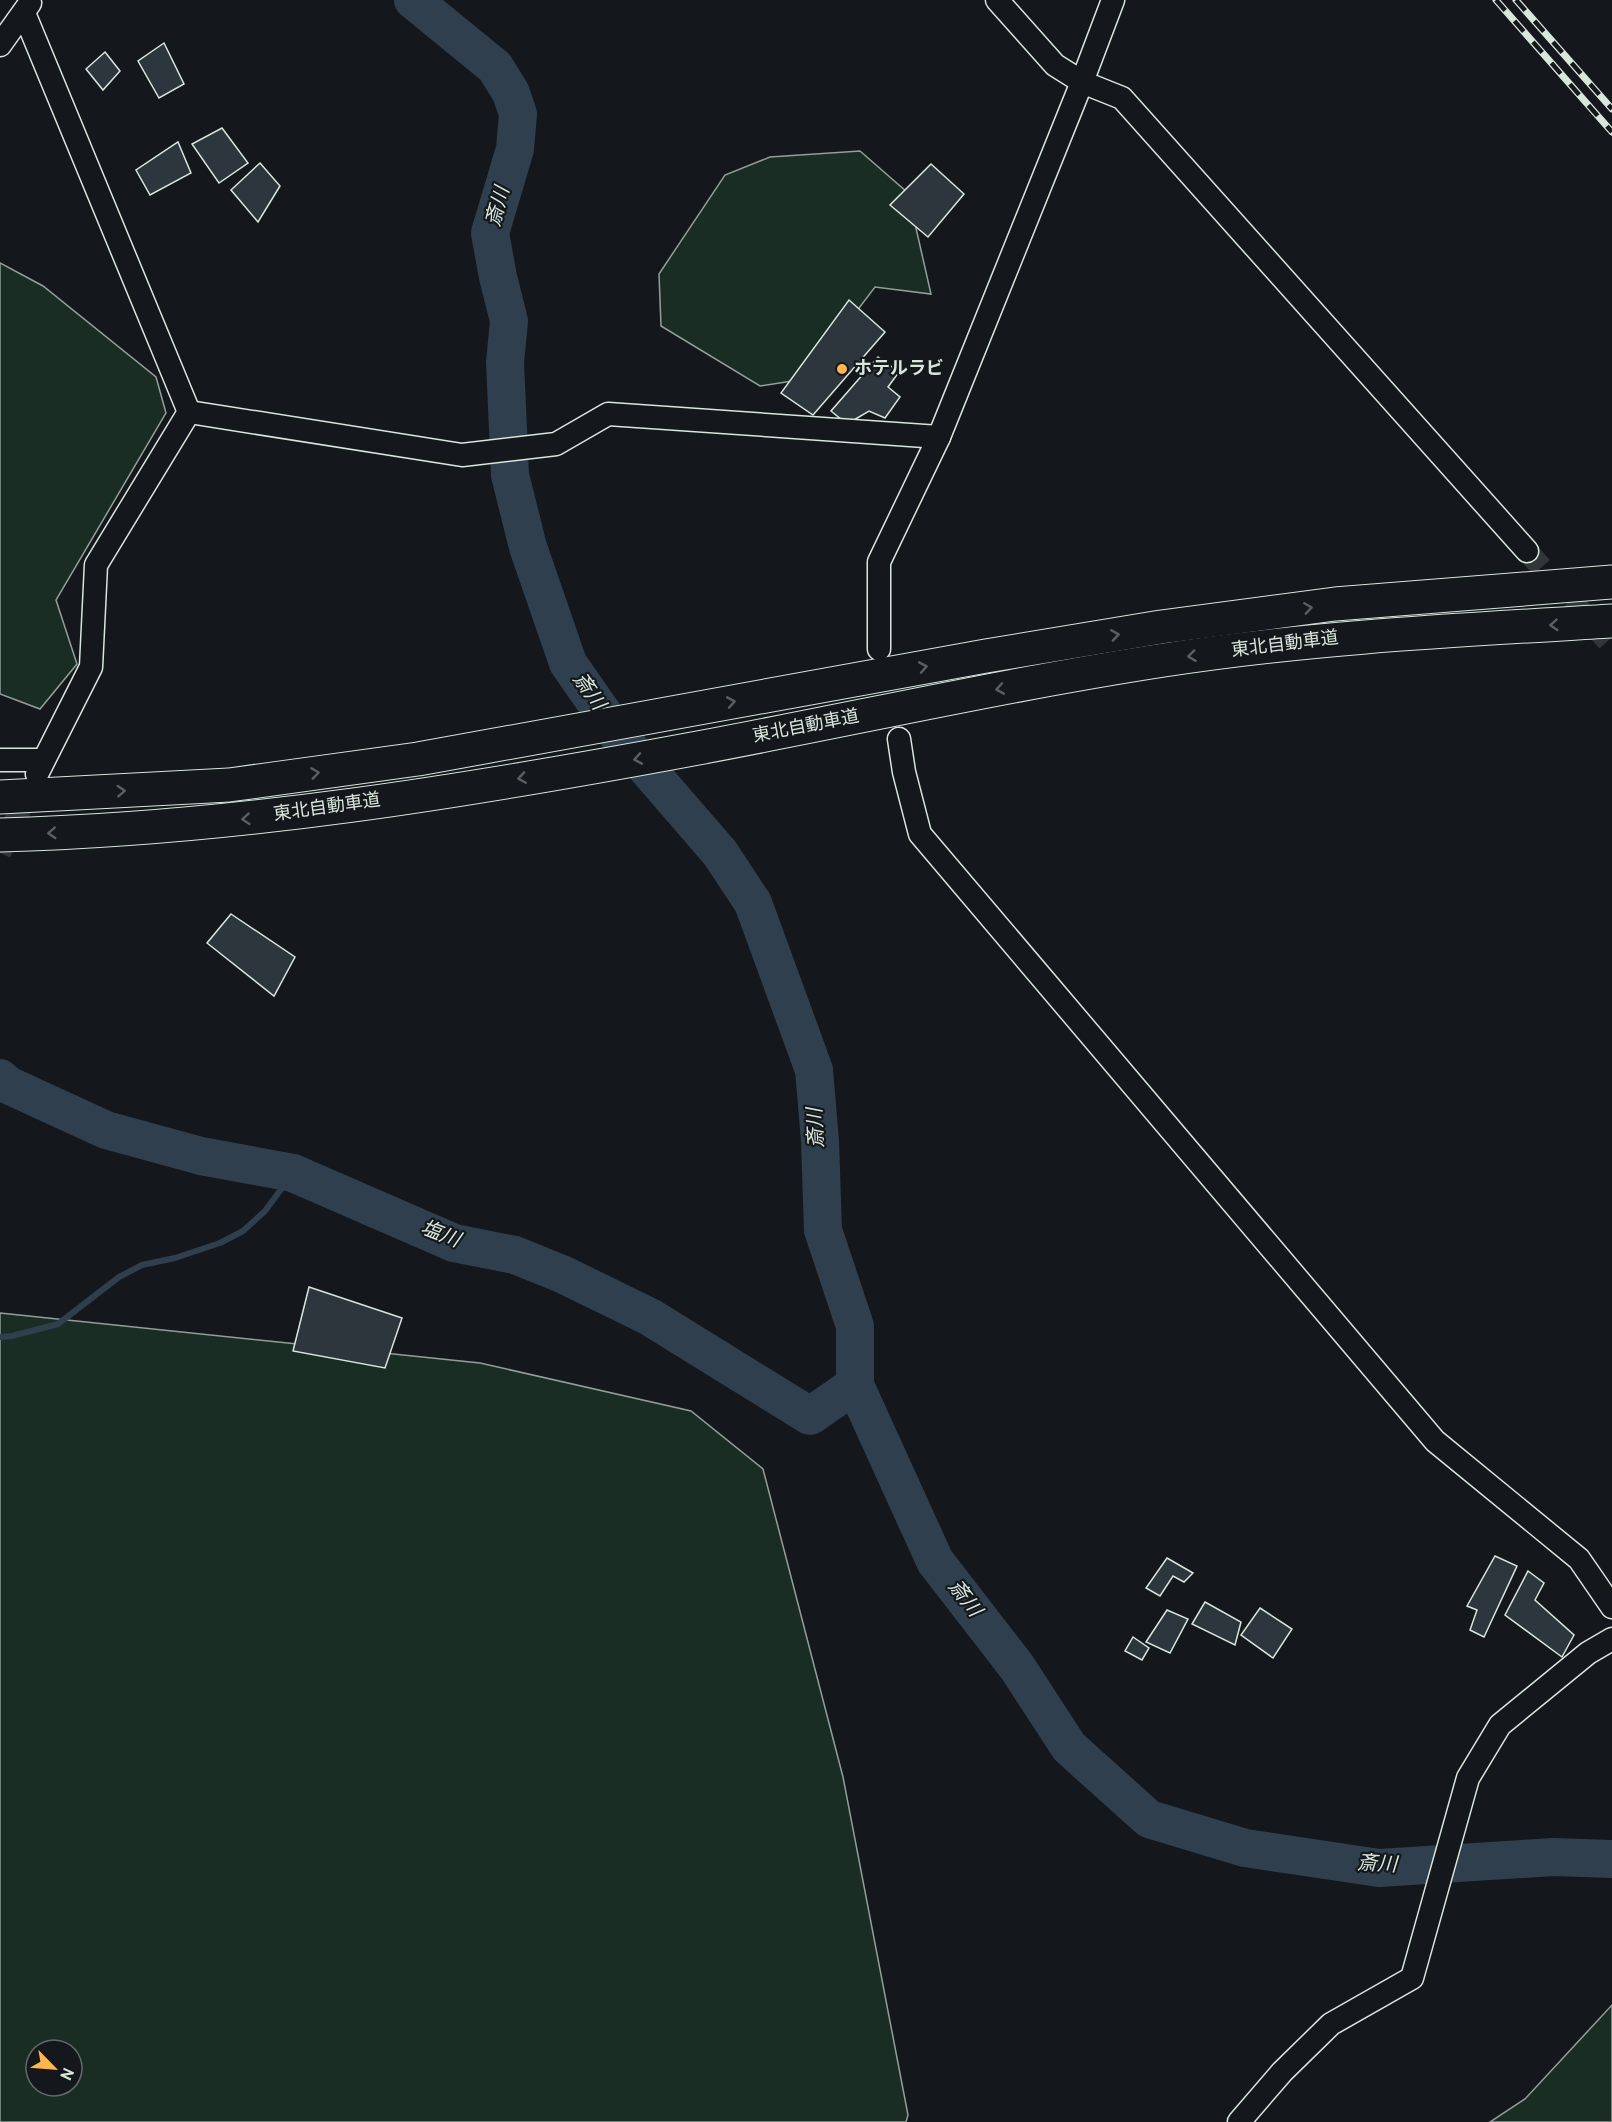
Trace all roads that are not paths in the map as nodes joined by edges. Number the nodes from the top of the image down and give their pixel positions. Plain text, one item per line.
1 (997, 0) edge
2 (1113, 0) edge
3 (28, 7) edge
4 (0, 45) edge
5 (1082, 82) junction
6 (189, 412) junction
7 (939, 437) junction
8 (1527, 551) tunnel mouth
9 (1612, 582) edge
10 (1612, 621) edge
11 (879, 649) dead end
12 (898, 739) dead end
13 (0, 760) edge
14 (0, 797) edge
15 (0, 835) edge
16 (1612, 1607) edge
17 (1612, 1639) edge
18 (1239, 2122) edge

1 - 5 street
2 - 5 street
3 - 4 street
3 - 6 street
5 - 7 street
5 - 8 street
6 - 7 street
6 - 13 street
7 - 11 street
14 -> 9 highway, 東北自動車道
10 -> 15 highway, 東北自動車道
12 - 16 street
17 - 18 street

